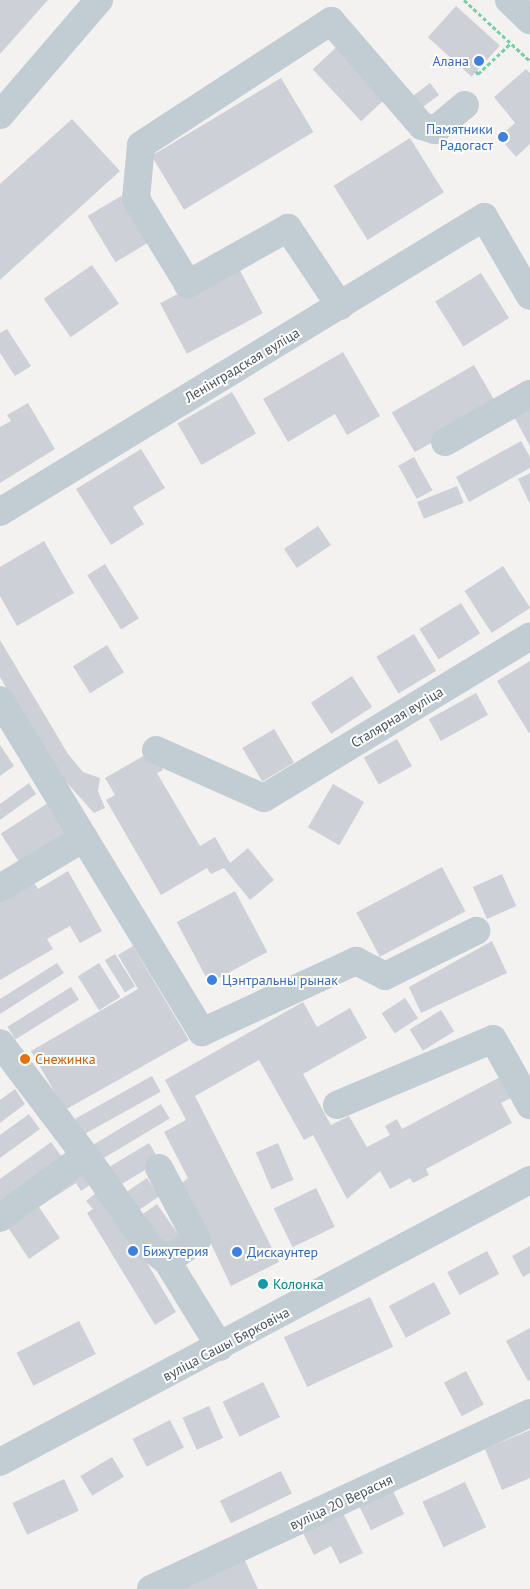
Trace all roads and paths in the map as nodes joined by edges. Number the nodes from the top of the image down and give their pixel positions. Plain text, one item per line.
1 (99, 0) edge
2 (464, 0) edge
3 (509, 0) edge
4 (530, 20) edge
5 (511, 43) junction
6 (530, 61) edge
7 (476, 71) dead end
8 (465, 105) dead end
9 (0, 115) edge
10 (527, 284) edge
11 (340, 306) junction
12 (530, 394) edge
13 (445, 442) dead end
14 (0, 512) edge
15 (530, 636) edge
16 (0, 700) edge
17 (156, 750) dead end
18 (84, 838) junction
19 (4, 877) edge
20 (476, 931) dead end
21 (0, 1043) edge
22 (337, 1105) dead end
23 (530, 1105) edge
24 (90, 1162) junction
25 (159, 1168) dead end
26 (530, 1180) edge
27 (0, 1218) edge
28 (167, 1261) junction
29 (220, 1347) junction
30 (530, 1413) edge
31 (0, 1462) edge
32 (151, 1589) edge

1 - 9 street
2 - 5 path
3 - 4 street
5 - 6 path
5 - 7 path
8 - 11 street
10 - 11 street, Ленінградская вуліца
11 - 14 street, Ленінградская вуліца
12 - 13 street
15 - 17 street, Сталярная вуліца
16 - 18 street
18 - 19 street
18 - 20 street
21 - 24 street
22 - 23 street
24 - 27 street
24 - 28 street
25 - 28 street
26 - 29 street, вуліца Сашы Бярковіча
28 - 29 street
29 - 31 street, вуліца Сашы Бярковіча
30 - 32 street, вуліца 20 Верасня

